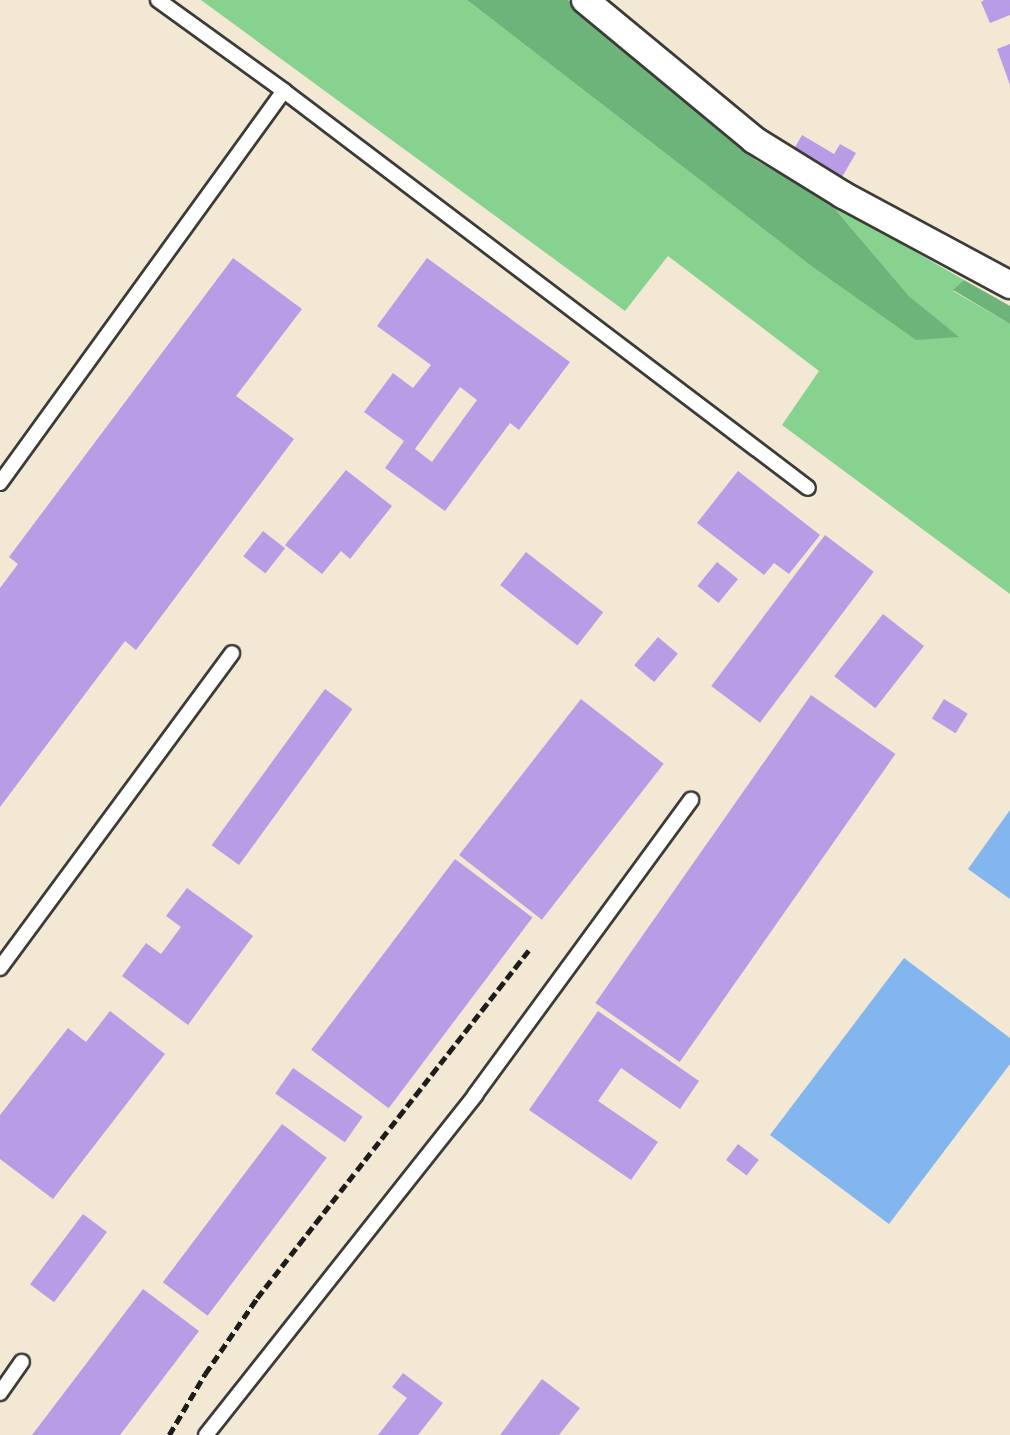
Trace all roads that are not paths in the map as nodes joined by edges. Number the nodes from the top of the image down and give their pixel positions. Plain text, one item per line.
1 (158, 0) edge
2 (585, 0) edge
3 (284, 91) junction
4 (1010, 285) edge
5 (0, 483) edge
6 (808, 488) dead end
7 (232, 653) dead end
8 (691, 800) dead end
9 (0, 968) edge
10 (22, 1362) dead end
11 (0, 1393) edge
12 (206, 1435) edge

1 - 3 lane
2 - 4 street
3 - 5 lane
3 - 6 lane
7 - 9 lane
8 - 12 lane
10 - 11 lane

